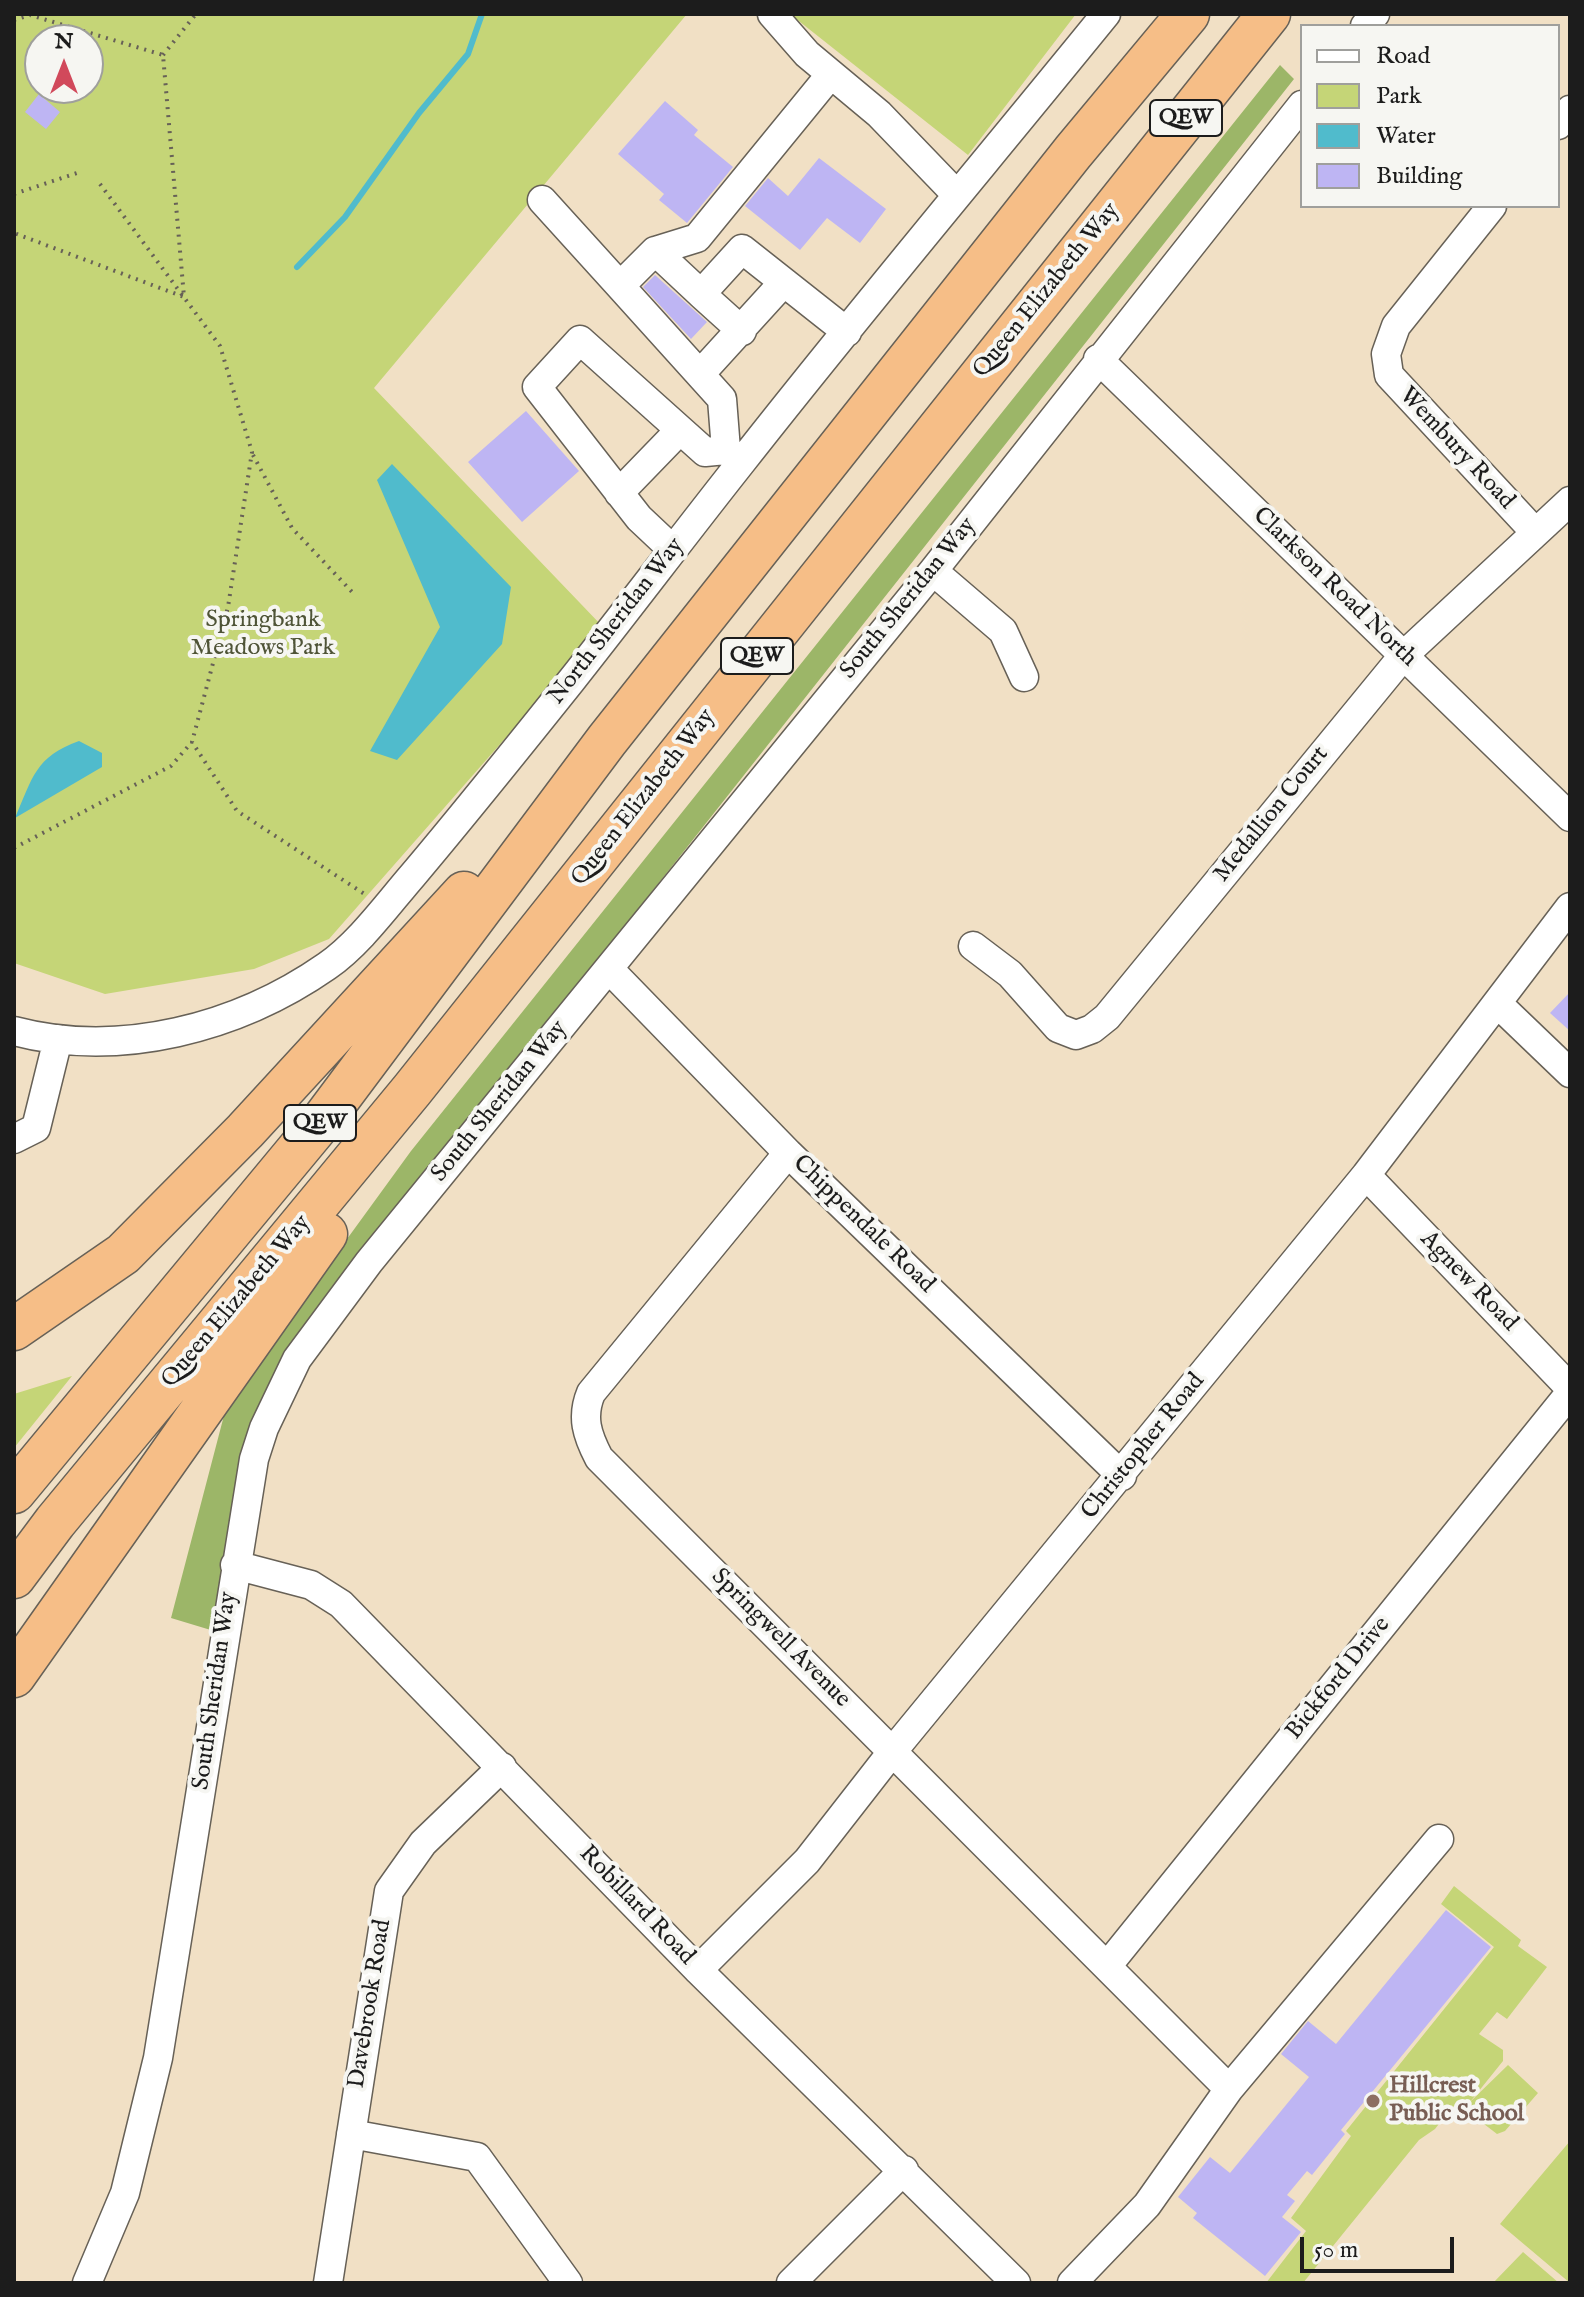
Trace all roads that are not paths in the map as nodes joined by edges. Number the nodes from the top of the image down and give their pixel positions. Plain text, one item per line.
1 (772, 14) edge
2 (1106, 14) edge
3 (1188, 14) edge
4 (1269, 14) edge
5 (831, 74) junction
6 (1300, 107) edge
7 (957, 195) junction
8 (542, 200) dead end
9 (1490, 208) edge
10 (655, 251) junction
11 (783, 283) junction
12 (620, 286) junction
13 (701, 294) junction
14 (742, 331) junction
15 (847, 332) junction
16 (1098, 359) junction
17 (701, 373) junction
18 (680, 430) junction
19 (734, 456) junction
20 (619, 493) junction
21 (1570, 501) edge
22 (1534, 531) junction
23 (673, 550) junction
24 (933, 571) junction
25 (1403, 656) junction
26 (1024, 677) dead end
27 (607, 740) junction
28 (1570, 817) edge
29 (1570, 907) edge
30 (973, 946) dead end
31 (609, 969) junction
32 (1497, 1003) junction
33 (14, 1031) edge
34 (58, 1039) junction
35 (1570, 1073) edge
36 (412, 1090) junction
37 (14, 1139) edge
38 (788, 1153) junction
39 (1366, 1175) junction
40 (14, 1329) edge
41 (1570, 1391) edge
42 (1122, 1476) junction
43 (14, 1492) edge
44 (235, 1565) junction
45 (14, 1577) edge
46 (14, 1676) edge
47 (892, 1752) junction
48 (502, 1767) junction
49 (1439, 1839) dead end
50 (1108, 1965) junction
51 (698, 1970) junction
52 (1229, 2089) junction
53 (351, 2134) junction
54 (904, 2170) junction
55 (87, 2283) edge
56 (328, 2283) edge
57 (568, 2283) edge
58 (791, 2283) edge
59 (1016, 2283) edge
60 (1072, 2283) edge

1 - 5 street
2 - 7 street, North Sheridan Way
3 - 27 highway, Queen Elizabeth Way / QEW
4 - 36 highway, Queen Elizabeth Way / QEW
5 - 7 street
5 - 10 street
6 - 16 street, South Sheridan Way
7 - 15 street, North Sheridan Way
8 - 12 street
9 - 22 street, Wembury Road
10 - 12 street
10 - 13 street
11 - 13 street
11 - 14 street
11 - 15 street
12 - 17 street
13 - 14 street
14 - 17 street
15 - 19 street, North Sheridan Way
16 - 24 street, South Sheridan Way
16 - 25 street, Clarkson Road North
17 - 19 street
18 - 19 street
18 - 20 street
18 - 20 street
19 - 23 street, North Sheridan Way
20 - 23 street
21 - 22 street, Medallion Court
22 - 25 street, Medallion Court
23 - 34 street, North Sheridan Way
24 - 26 street
24 - 31 street, South Sheridan Way
25 - 28 street, Clarkson Road North
25 - 30 street, Medallion Court
27 - 40 highway
27 - 43 highway, Queen Elizabeth Way / QEW
29 - 32 street, Christopher Road
31 - 38 street, Chippendale Road
31 - 44 street, South Sheridan Way
32 - 35 street
32 - 39 street, Christopher Road
33 - 34 street, North Sheridan Way
34 - 37 street
36 - 45 highway, Queen Elizabeth Way / QEW
36 - 46 highway
38 - 42 street, Chippendale Road
38 - 47 street, Springwell Avenue
39 - 41 street, Agnew Road
39 - 42 street, Christopher Road
41 - 50 street, Bickford Drive
42 - 47 street, Christopher Road
44 - 48 street, Robillard Road
44 - 55 street, South Sheridan Way
47 - 50 street, Springwell Avenue
47 - 51 street, Christopher Road
48 - 51 street, Robillard Road
48 - 53 street, Davebrook Road
49 - 52 street
50 - 52 street, Springwell Avenue
51 - 54 street, Robillard Road
52 - 60 street
53 - 56 street, Davebrook Road
53 - 57 street
54 - 58 street
54 - 59 street, Robillard Road

